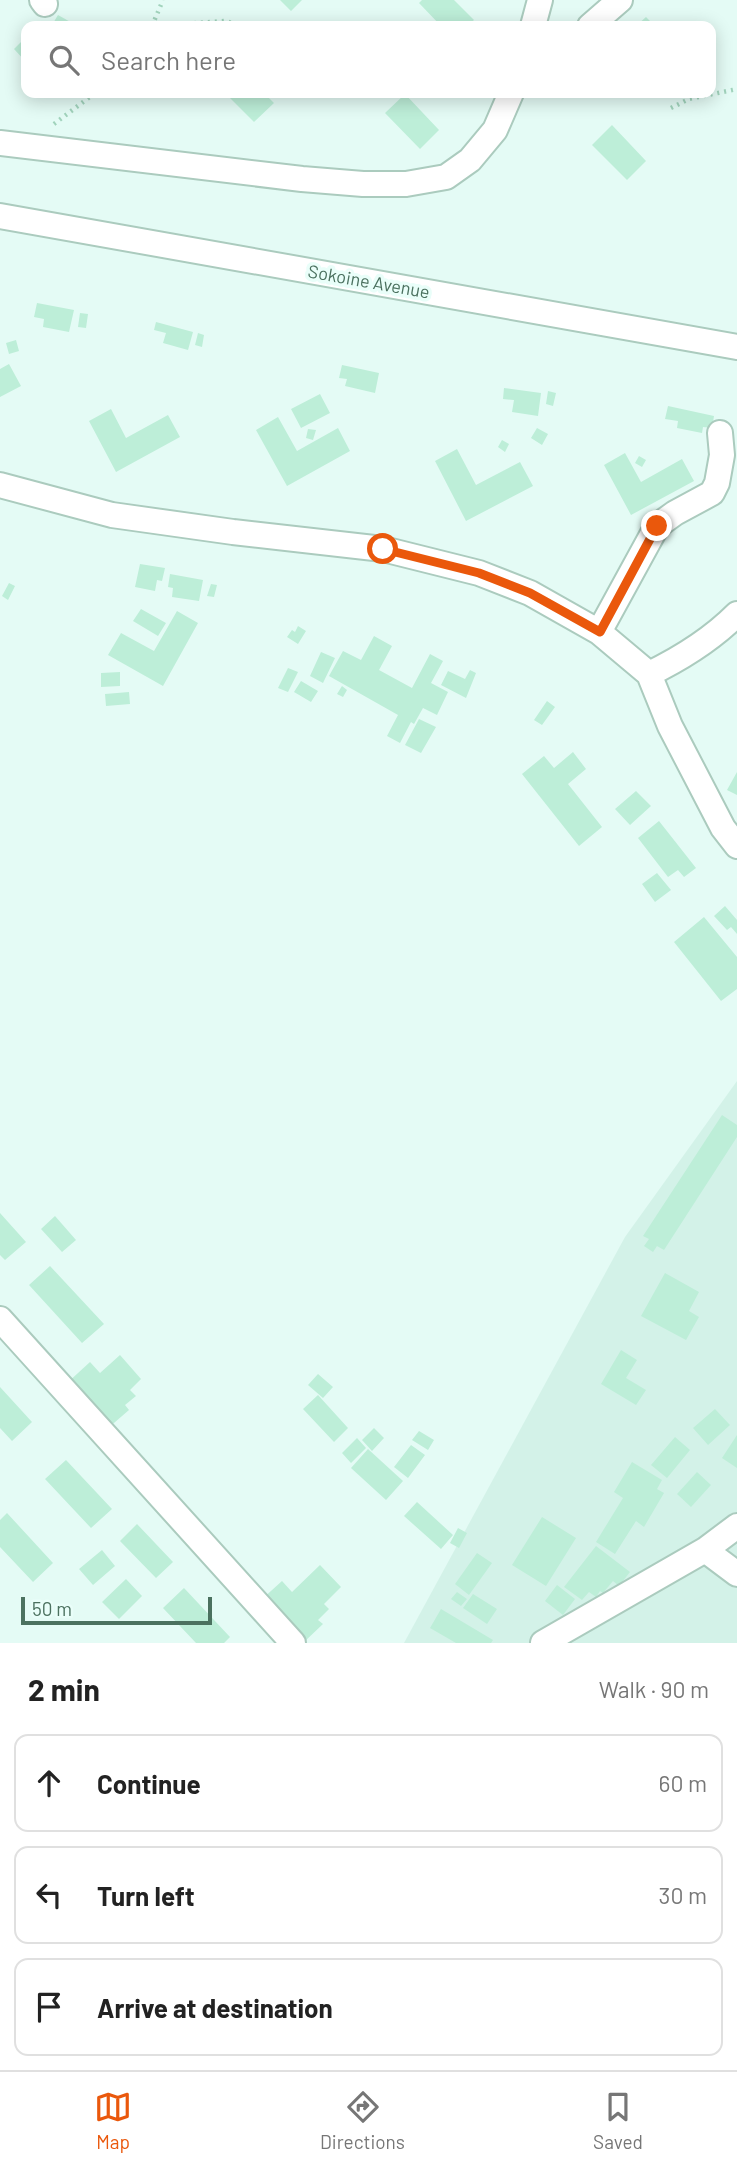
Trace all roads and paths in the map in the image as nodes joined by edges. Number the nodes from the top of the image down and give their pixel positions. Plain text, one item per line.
1 (163, 0) edge
2 (540, 0) edge
3 (620, 0) edge
4 (154, 21) edge
5 (534, 21) edge
6 (596, 21) edge
7 (737, 89) edge
8 (716, 93) edge
9 (89, 98) edge
10 (509, 98) edge
11 (694, 98) edge
12 (671, 108) dead end
13 (11, 145) edge
14 (0, 216) edge
15 (737, 347) edge
16 (720, 433) dead end
17 (0, 485) edge
18 (737, 614) edge
19 (600, 632) junction
20 (649, 674) junction
21 (737, 846) edge
22 (0, 1319) edge
23 (737, 1526) edge
24 (705, 1550) junction
25 (737, 1574) edge
26 (293, 1643) edge
27 (543, 1643) edge

1 - 4 path
2 - 5 street
3 - 6 street
7 - 8 path
9 - 13 path
10 - 13 street
11 - 12 path
14 - 15 street, Sokoine Avenue
16 - 19 street
17 - 19 street
18 - 20 street
19 - 20 street
20 - 21 street
22 - 26 street
23 - 24 street
24 - 25 street
24 - 27 street

